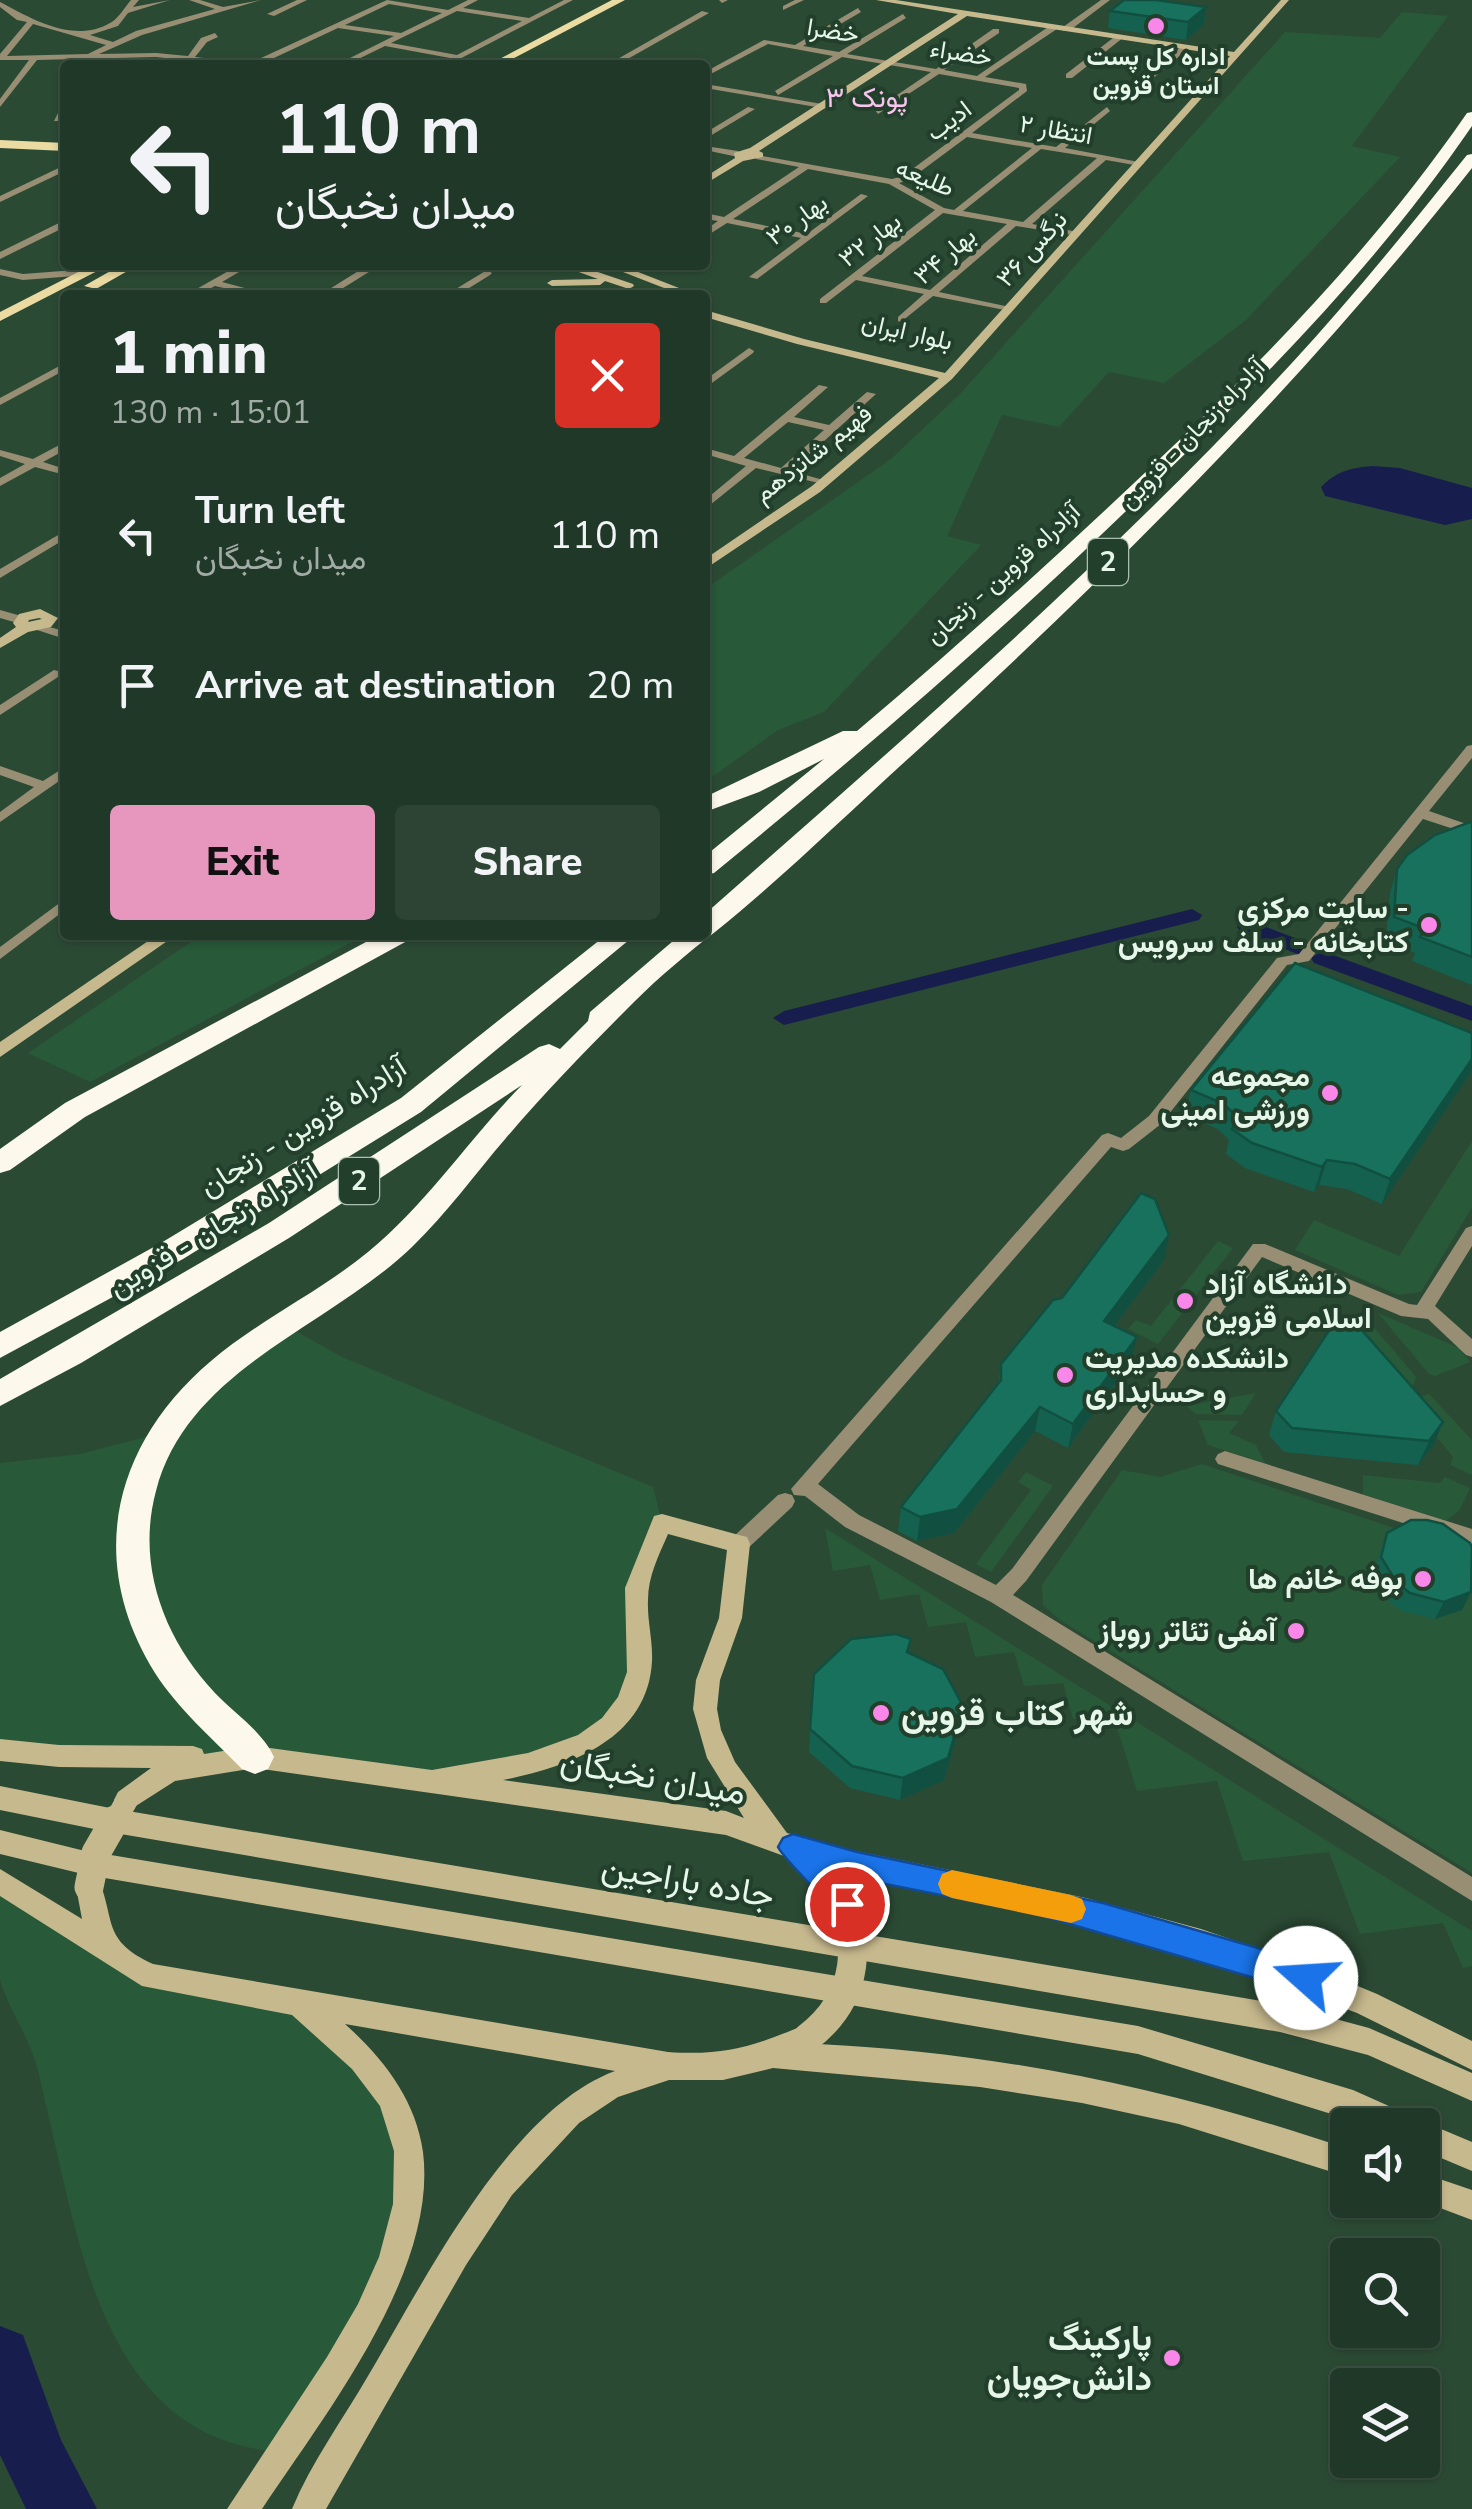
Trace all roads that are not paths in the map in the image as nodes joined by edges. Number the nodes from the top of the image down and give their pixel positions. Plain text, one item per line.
1 (135, 0) edge
2 (166, 0) edge
3 (193, 0) edge
4 (257, 0) edge
5 (303, 0) edge
6 (377, 0) edge
7 (474, 0) edge
8 (569, 0) edge
9 (800, 0) edge
10 (880, 0) edge
11 (1106, 0) edge
12 (1285, 0) edge
13 (388, 2) edge
14 (116, 3) dead end
15 (0, 4) edge
16 (623, 4) edge
17 (786, 8) dead end
18 (221, 10) junction
19 (453, 10) junction
20 (858, 10) dead end
21 (126, 11) junction
22 (706, 12) dead end
23 (966, 13) junction
24 (271, 14) dead end
25 (903, 16) dead end
26 (529, 20) junction
27 (32, 22) junction
28 (114, 24) junction
29 (338, 26) junction
30 (1054, 27) junction
31 (1066, 28) junction
32 (996, 31) dead end
33 (215, 35) dead end
34 (81, 36) junction
35 (401, 36) junction
36 (1120, 37) junction
37 (112, 44) junction
38 (384, 44) junction
39 (798, 46) junction
40 (1186, 47) junction
41 (841, 53) junction
42 (156, 55) junction
43 (1237, 55) junction
44 (459, 56) junction
45 (1, 58) edge
46 (34, 58) junction
47 (190, 58) junction
48 (92, 59) edge
49 (154, 60) edge
50 (202, 60) edge
51 (261, 60) edge
52 (350, 60) edge
53 (451, 60) edge
54 (503, 60) edge
55 (525, 60) edge
56 (620, 60) edge
57 (892, 61) junction
58 (941, 70) junction
59 (710, 72) edge
60 (981, 76) junction
61 (1069, 76) dead end
62 (1023, 86) joint
63 (710, 87) edge
64 (778, 93) dead end
65 (1128, 94) dead end
66 (0, 105) edge
67 (822, 106) junction
68 (751, 109) dead end
69 (1107, 109) dead end
70 (878, 112) dead end
71 (60, 116) edge
72 (1472, 116) edge
73 (58, 120) dead end
74 (965, 134) junction
75 (710, 135) edge
76 (0, 140) edge
77 (60, 143) edge
78 (1038, 147) junction
79 (710, 149) edge
80 (1056, 150) junction
81 (756, 154) junction
82 (739, 156) junction
83 (1103, 158) junction
84 (1472, 158) edge
85 (1140, 163) junction
86 (804, 167) junction
87 (60, 170) edge
88 (710, 177) edge
89 (892, 182) junction
90 (864, 196) dead end
91 (0, 200) edge
92 (940, 210) junction
93 (955, 213) junction
94 (710, 217) edge
95 (726, 220) junction
96 (1019, 224) junction
97 (60, 226) edge
98 (710, 231) edge
99 (1076, 234) junction
100 (808, 237) junction
101 (0, 256) edge
102 (92, 270) edge
103 (121, 270) edge
104 (237, 270) edge
105 (367, 270) edge
106 (569, 270) edge
107 (578, 270) edge
108 (624, 270) edge
109 (0, 272) edge
110 (88, 272) junction
111 (487, 273) dead end
112 (754, 276) dead end
113 (23, 277) junction
114 (854, 277) junction
115 (214, 283) junction
116 (627, 286) junction
117 (83, 290) edge
118 (201, 290) edge
119 (244, 290) edge
120 (333, 290) edge
121 (459, 290) edge
122 (639, 290) edge
123 (678, 290) edge
124 (933, 293) junction
125 (33, 300) junction
126 (710, 301) edge
127 (823, 301) dead end
128 (60, 302) edge
129 (1007, 309) junction
130 (710, 314) edge
131 (0, 317) edge
132 (902, 320) dead end
133 (0, 333) edge
134 (749, 351) dead end
135 (959, 366) junction
136 (60, 369) edge
137 (948, 377) junction
138 (710, 382) edge
139 (823, 387) dead end
140 (871, 394) dead end
141 (0, 402) edge
142 (786, 418) junction
143 (831, 429) junction
144 (60, 448) edge
145 (0, 453) edge
146 (710, 453) edge
147 (737, 460) junction
148 (34, 463) junction
149 (755, 464) junction
150 (60, 471) edge
151 (784, 471) junction
152 (823, 483) junction
153 (0, 484) edge
154 (710, 502) edge
155 (60, 537) edge
156 (710, 562) edge
157 (0, 574) edge
158 (0, 614) edge
159 (38, 619) junction
160 (60, 632) edge
161 (0, 644) edge
162 (54, 674) dead end
163 (0, 711) edge
164 (886, 721) junction
165 (1472, 749) edge
166 (0, 770) edge
167 (60, 775) edge
168 (44, 786) junction
169 (710, 803) edge
170 (1420, 813) junction
171 (0, 818) edge
172 (1472, 832) edge
173 (710, 864) edge
174 (60, 906) edge
175 (710, 922) edge
176 (161, 940) edge
177 (389, 940) edge
178 (616, 940) edge
179 (690, 940) edge
180 (0, 954) edge
181 (1282, 961) junction
182 (1316, 974) edge
183 (614, 1008) junction
184 (0, 1051) edge
185 (0, 1163) edge
186 (1472, 1232) edge
187 (1422, 1312) junction
188 (0, 1346) edge
189 (1472, 1350) edge
190 (0, 1394) edge
191 (1226, 1459) dead end
192 (797, 1492) junction
193 (1472, 1537) edge
194 (738, 1544) junction
195 (998, 1596) junction
196 (0, 1750) edge
197 (255, 1757) junction
198 (436, 1780) junction
199 (0, 1798) edge
200 (0, 1842) edge
201 (785, 1844) junction
202 (0, 1881) edge
203 (1472, 1890) edge
204 (108, 1951) junction
205 (298, 2002) junction
206 (775, 2056) junction
207 (1472, 2056) edge
208 (668, 2066) junction
209 (1472, 2088) edge
210 (1362, 2108) edge
211 (1440, 2143) edge
212 (1330, 2157) edge
213 (1472, 2157) edge
214 (1440, 2193) edge
215 (1472, 2205) edge
216 (243, 2509) edge
217 (308, 2509) edge

1 - 21 street
2 - 21 street
3 - 18 street
4 - 18 street
5 - 24 street
6 - 13 street
7 - 19 street
8 - 26 street
9 - 17 street
10 - 23 main road
11 - 31 street
12 - 43 main road, نرگس ۳۶
13 - 19 street
13 - 29 street
14 - 28 street
15 - 27 street
16 - 54 main road
16 - 55 main road
18 - 37 street
19 - 26 street
19 - 35 street
20 - 39 street
21 - 28 street
22 - 56 street
23 - 30 main road
23 - 57 main road
25 - 41 street
26 - 44 street
27 - 34 street
27 - 45 street
28 - 34 street
29 - 35 street
29 - 51 street
30 - 31 main road
30 - 60 street
31 - 36 main road
32 - 58 street
33 - 47 street
34 - 37 street
35 - 38 street
36 - 40 main road
36 - 61 street
37 - 48 street
38 - 44 street
38 - 52 street
39 - 41 street, خضرا
39 - 59 street, خضرا
40 - 43 main road
40 - 65 street
41 - 57 street, خضرا
41 - 64 street
42 - 47 street
42 - 48 street
42 - 49 street
43 - 85 main road, نرگس ۳۶
44 - 53 street
45 - 46 street
46 - 48 street
46 - 66 street
47 - 50 street
57 - 58 street, خضراء
57 - 67 main road
58 - 60 street, خضراء
58 - 70 street
60 - 62 street, خضراء
62 - 74 street, ادیب
63 - 67 street
67 - 81 main road
68 - 75 street
69 - 80 street
71 - 73 street
72 - 164 highway, آزادراه قزوین - زنجان / 2
74 - 78 street, انتظار ۲
74 - 89 street, ادیب
76 - 77 main road
78 - 80 street, انتظار ۲
78 - 93 street
79 - 82 street
80 - 83 street, انتظار ۲
81 - 82 main road
81 - 86 street, طلیعه
82 - 88 main road
83 - 85 street, انتظار ۲
83 - 96 street, بهار ۳۴
84 - 175 highway, آزادراه زنجان - قزوین / 2
85 - 99 main road, نرگس ۳۶
86 - 89 street, طلیعه
86 - 95 street
87 - 91 street
89 - 92 street, طلیعه
90 - 100 street, بهار ۳۰
92 - 93 street, طلیعه
92 - 114 street, بهار ۳۲
93 - 96 street, طلیعه
94 - 95 street
95 - 98 street
95 - 100 street
96 - 99 street, طلیعه
96 - 124 street, بهار ۳۴
97 - 101 street
99 - 129 main road, نرگس ۳۶
100 - 112 street, بهار ۳۰
102 - 110 main road
103 - 117 main road
104 - 115 street
105 - 120 street
106 - 116 main road
107 - 116 main road
108 - 123 main road
109 - 113 street
110 - 113 street
110 - 125 main road
111 - 121 street
113 - 125 street
114 - 124 street
114 - 127 street, بهار ۳۲
115 - 118 street
115 - 119 street
116 - 122 main road
124 - 129 street
124 - 132 street, بهار ۳۴
125 - 131 main road
126 - 135 main road, بلوار ایران
128 - 133 main road
129 - 135 main road, نرگس ۳۶
130 - 137 main road, بلوار ایران
134 - 138 street
135 - 137 main road, بلوار ایران
136 - 141 street
137 - 152 main road, فهیم شانزدهم
139 - 142 street
140 - 143 street
142 - 143 street
142 - 147 street
143 - 151 street
144 - 148 street
145 - 148 street
146 - 147 street
147 - 149 street
148 - 150 street
148 - 153 street
149 - 151 street
149 - 154 street
151 - 152 street
152 - 156 main road, فهیم شانزدهم
155 - 157 street
158 - 159 street
159 - 160 street
159 - 161 main road
162 - 163 street
164 - 169 highway
164 - 173 highway, آزادراه قزوین - زنجان / 2
165 - 170 street
166 - 168 street
167 - 168 street
168 - 171 street
170 - 172 street
170 - 181 street
174 - 180 street
176 - 184 main road
177 - 185 highway
178 - 188 highway, آزادراه قزوین - زنجان / 2
179 - 183 highway, آزادراه زنجان - قزوین / 2
181 - 182 street
181 - 192 street
183 - 190 highway, آزادراه زنجان - قزوین / 2
183 - 197 highway
186 - 187 street
187 - 189 street
187 - 195 street
191 - 193 street
192 - 194 street
192 - 195 street
194 - 198 main road
194 - 201 main road
195 - 203 street
196 - 197 main road
197 - 198 main road, میدان نخبگان
197 - 204 main road, میدان نخبگان, bridge
198 - 201 main road, میدان نخبگان
199 - 209 main road, جاده باراجین
200 - 210 main road
201 - 206 main road, میدان نخبگان, bridge
201 - 207 main road
202 - 204 main road
204 - 205 main road, میدان نخبگان
205 - 208 main road, میدان نخبگان
205 - 216 main road
206 - 208 main road, میدان نخبگان
206 - 212 main road
208 - 217 main road
211 - 213 main road
214 - 215 main road

